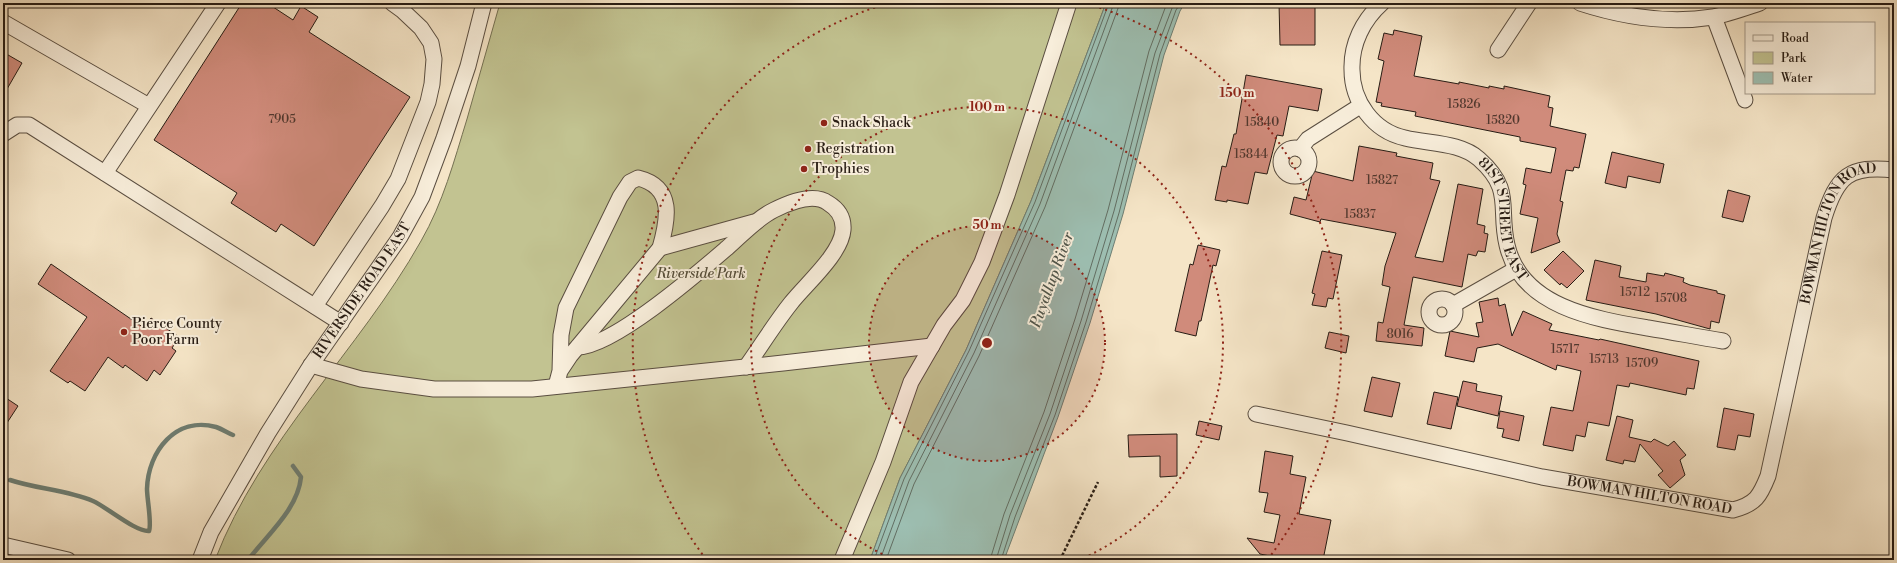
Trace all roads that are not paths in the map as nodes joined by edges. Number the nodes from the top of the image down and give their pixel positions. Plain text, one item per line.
1 (218, 3) edge
2 (392, 3) edge
3 (484, 3) edge
4 (1069, 3) edge
5 (1382, 3) edge
6 (1529, 3) edge
7 (1580, 3) edge
8 (1760, 3) edge
9 (1630, 10) edge
10 (1714, 17) junction
11 (3, 22) edge
12 (1498, 50) dead end
13 (1745, 100) dead end
14 (149, 106) junction
15 (1360, 106) junction
16 (3, 134) edge
17 (1300, 149) dead end
18 (1894, 170) edge
19 (105, 173) junction
20 (756, 221) junction
21 (660, 248) junction
22 (1516, 269) junction
23 (1453, 305) dead end
24 (315, 306) junction
25 (342, 323) junction
26 (1723, 341) dead end
27 (932, 346) junction
28 (578, 347) junction
29 (311, 365) junction
30 (746, 367) junction
31 (560, 371) junction
32 (556, 386) junction
33 (1256, 414) dead end
34 (3, 545) edge
35 (68, 560) edge
36 (200, 560) edge
37 (842, 560) edge

1 - 14 street
2 - 24 street
3 - 25 street, RIVERSIDE ROAD EAST
4 - 27 street
5 - 15 street
6 - 12 street
7 - 9 street
8 - 10 street
9 - 10 street
10 - 13 street
11 - 14 street
14 - 19 street
15 - 17 street
15 - 22 street, 81ST STREET EAST
16 - 19 street
18 - 33 street, BOWMAN HILTON ROAD
19 - 24 street
20 - 21 street
20 - 28 street
20 - 30 street
21 - 28 street
21 - 31 street
22 - 23 street
22 - 26 street, 81ST STREET EAST
24 - 25 street
25 - 29 street, RIVERSIDE ROAD EAST
27 - 30 street
27 - 37 street
28 - 31 street
29 - 32 street
29 - 36 street, RIVERSIDE ROAD EAST
30 - 32 street
31 - 32 street
34 - 35 street

